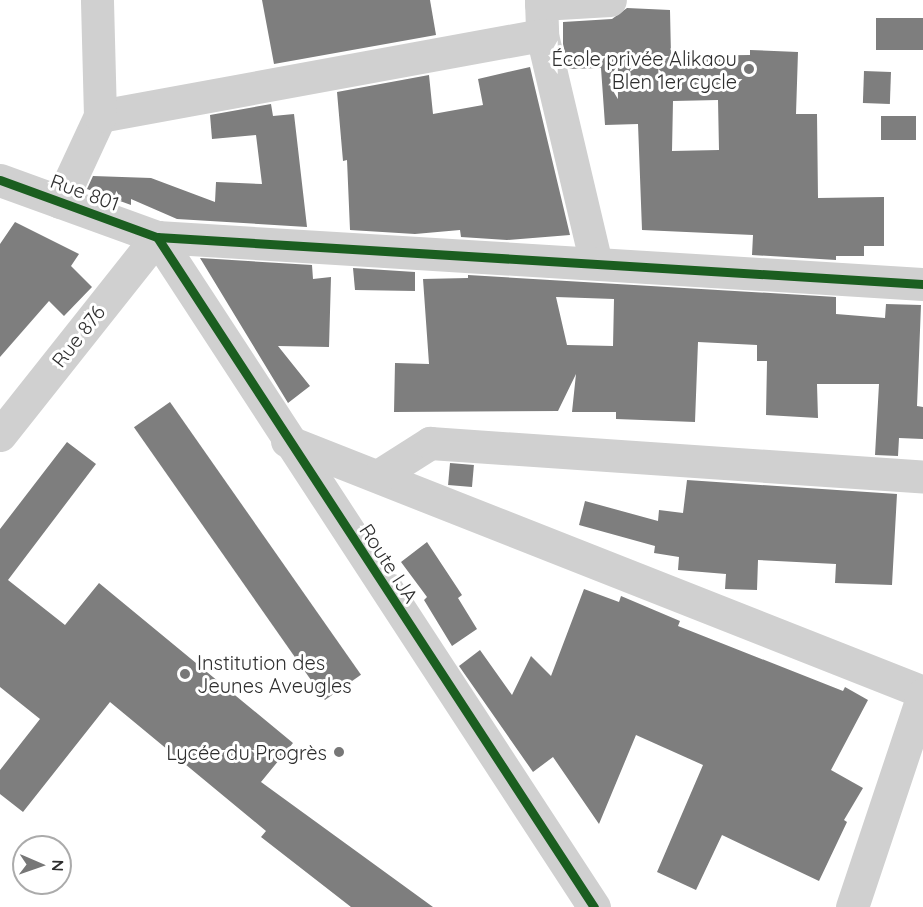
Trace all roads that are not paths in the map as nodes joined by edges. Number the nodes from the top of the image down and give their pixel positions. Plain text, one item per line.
1 (97, 0) edge
2 (610, 0) edge
3 (541, 13) edge
4 (100, 116) junction
5 (0, 180) edge
6 (60, 202) junction
7 (157, 237) junction
8 (596, 263) junction
9 (923, 284) edge
10 (0, 435) edge
11 (287, 441) junction
12 (378, 476) junction
13 (923, 477) edge
14 (923, 693) edge
15 (597, 904) edge
16 (852, 907) edge

1 - 4 street
2 - 3 street
3 - 4 street
3 - 8 street
4 - 6 street
5 - 6 street, Rue 801
6 - 7 street, Rue 801
7 - 8 street, Rue 801
7 - 10 street, Rue 876
7 - 11 street, Route IJA
8 - 9 street, Rue 801
11 - 12 street
11 - 15 street, Route IJA
12 - 13 street
12 - 14 street
14 - 16 street

